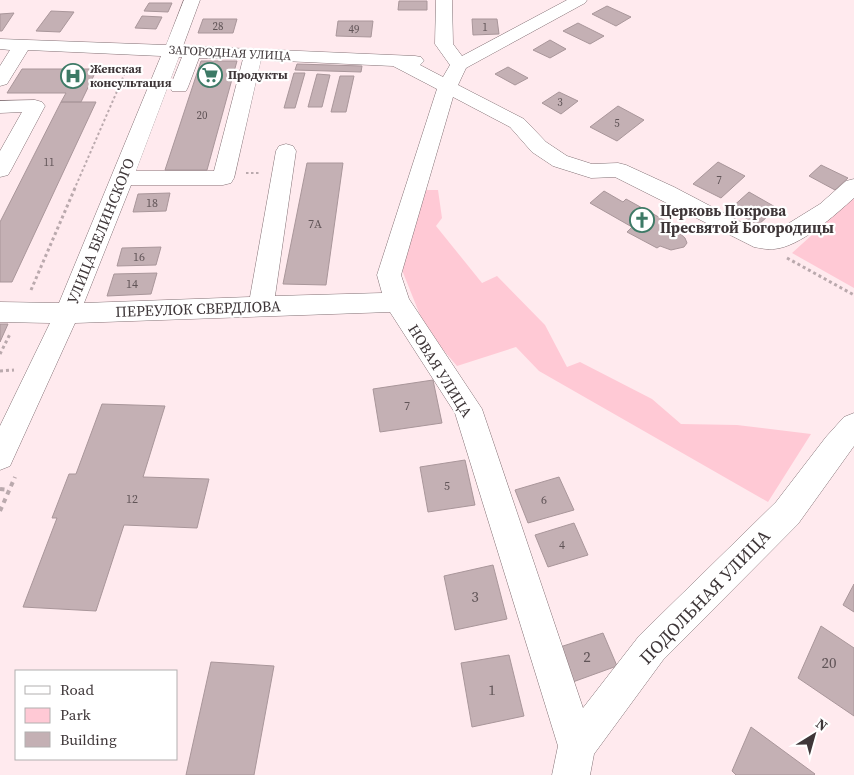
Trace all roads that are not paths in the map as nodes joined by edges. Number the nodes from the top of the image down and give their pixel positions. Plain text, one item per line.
1 (192, 0) edge
2 (444, 0) edge
3 (579, 0) edge
4 (0, 44) edge
5 (23, 44) junction
6 (183, 50) junction
7 (253, 54) junction
8 (396, 60) junction
9 (1, 76) edge
10 (453, 76) junction
11 (179, 87) dead end
12 (0, 107) edge
13 (285, 162) road end
14 (0, 170) edge
15 (123, 178) junction
16 (854, 186) edge
17 (397, 302) junction
18 (261, 307) junction
19 (11, 312) edge
20 (67, 313) junction
21 (854, 426) edge
22 (0, 457) edge
23 (574, 760) edge

1 - 6 street, УЛИЦА БЕЛИНСКОГО
2 - 10 street
3 - 10 street
4 - 5 street, ЗАГОРОДНАЯ УЛИЦА
5 - 6 street, ЗАГОРОДНАЯ УЛИЦА
5 - 9 street
6 - 7 street, ЗАГОРОДНАЯ УЛИЦА
6 - 11 street
6 - 15 street, УЛИЦА БЕЛИНСКОГО
7 - 8 street, ЗАГОРОДНАЯ УЛИЦА
7 - 15 street
8 - 10 street
8 - 10 street, ЗАГОРОДНАЯ УЛИЦА
10 - 16 street
10 - 17 street, НОВАЯ УЛИЦА
12 - 14 street
13 - 18 street
15 - 20 street, УЛИЦА БЕЛИНСКОГО
17 - 18 street, ПЕРЕУЛОК СВЕРДЛОВА
17 - 23 street, НОВАЯ УЛИЦА
18 - 20 street, ПЕРЕУЛОК СВЕРДЛОВА
19 - 20 street, ПЕРЕУЛОК СВЕРДЛОВА
20 - 22 street, УЛИЦА БЕЛИНСКОГО
21 - 23 street, ПОДОЛЬНАЯ УЛИЦА

